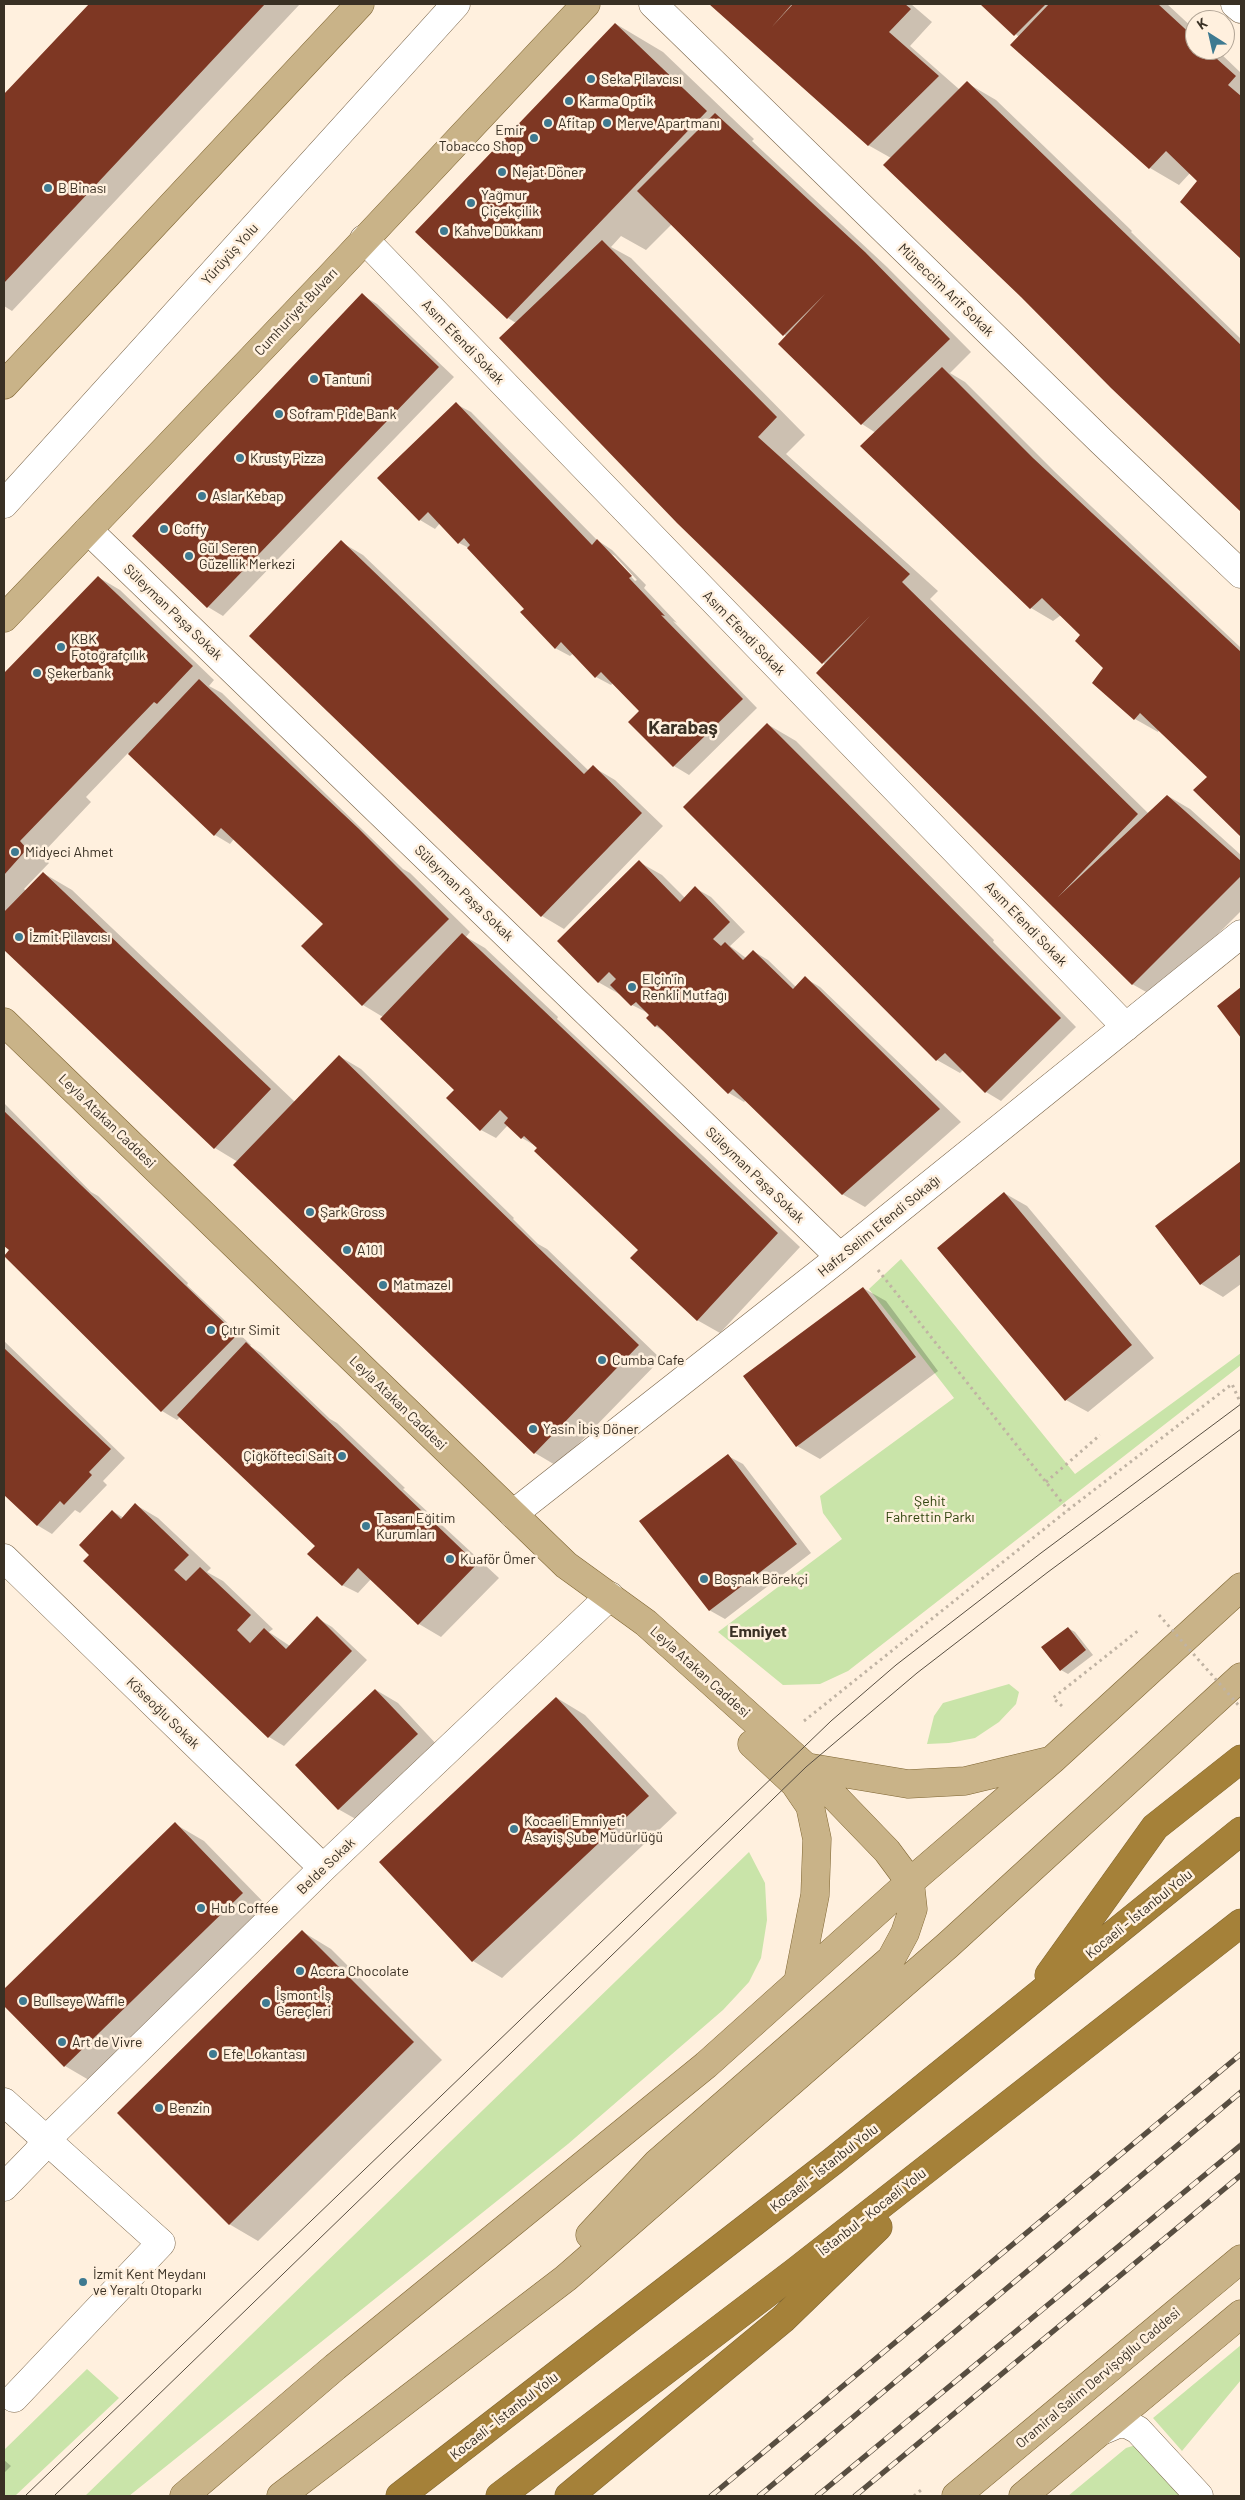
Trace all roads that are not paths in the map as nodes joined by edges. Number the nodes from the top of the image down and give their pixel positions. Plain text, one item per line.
1 (360, 4) edge
2 (456, 4) edge
3 (586, 4) edge
4 (653, 4) edge
5 (1235, 4) edge
6 (1241, 9) edge
7 (364, 239) junction
8 (4, 385) edge
9 (4, 504) edge
10 (88, 530) junction
11 (1241, 574) edge
12 (4, 618) edge
13 (1241, 934) edge
14 (4, 1022) edge
15 (1126, 1026) junction
16 (840, 1257) junction
17 (513, 1514) junction
18 (4, 1558) edge
19 (1241, 1587) edge
20 (605, 1600) junction
21 (1241, 1677) edge
22 (1241, 1759) edge
23 (1052, 1760) junction
24 (806, 1767) junction
25 (1241, 1831) edge
26 (323, 1868) junction
27 (910, 1882) junction
28 (1241, 1923) edge
29 (798, 1982) junction
30 (1029, 2002) junction
31 (4, 2102) edge
32 (989, 2120) junction
33 (46, 2140) junction
34 (4, 2187) edge
35 (1241, 2259) edge
36 (1241, 2314) edge
37 (428, 2384) junction
38 (14, 2398) dead end
39 (1104, 2430) junction
40 (184, 2496) edge
41 (281, 2496) edge
42 (400, 2496) edge
43 (500, 2496) edge
44 (569, 2496) edge
45 (956, 2496) edge
46 (1024, 2496) edge
47 (1199, 2496) edge

1 - 8 main road
2 - 9 street, Yürüyüş Yolu
3 - 7 main road, Cumhuriyet Bulvarı
4 - 11 street, Müneccim Arif Sokak
5 - 6 street
7 - 10 main road, Cumhuriyet Bulvarı
7 - 15 street, Asım Efendi Sokak
10 - 12 main road, Cumhuriyet Bulvarı
10 - 16 street, Süleyman Paşa Sokak
13 - 15 street, Hafız Selim Efendi Sokağı
14 - 17 main road, Leyla Atakan Caddesi
15 - 16 street, Hafız Selim Efendi Sokağı
16 - 17 street, Hafız Selim Efendi Sokağı
17 - 20 main road, Leyla Atakan Caddesi
18 - 26 street, Köseoğlu Sokak
19 - 23 main road
20 - 24 main road, Leyla Atakan Caddesi
20 - 26 street, Belde Sokak
20 - 29 main road
21 - 37 main road
22 - 30 highway
23 - 24 main road
23 - 27 main road
24 - 27 main road, Leyla Atakan Caddesi
25 - 30 highway, Kocaeli - İstanbul Yolu
26 - 33 street, Belde Sokak
27 - 29 main road
27 - 37 main road
28 - 32 highway, İstanbul - Kocaeli Yolu
29 - 40 main road
30 - 42 highway, Kocaeli - İstanbul Yolu
31 - 33 street
32 - 43 highway, İstanbul - Kocaeli Yolu
32 - 44 highway
33 - 34 street, Belde Sokak
33 - 38 street
35 - 45 main road, Oramiral Salim Dervişoğllu Caddesi
36 - 39 main road
37 - 41 main road
39 - 46 main road
39 - 47 street

